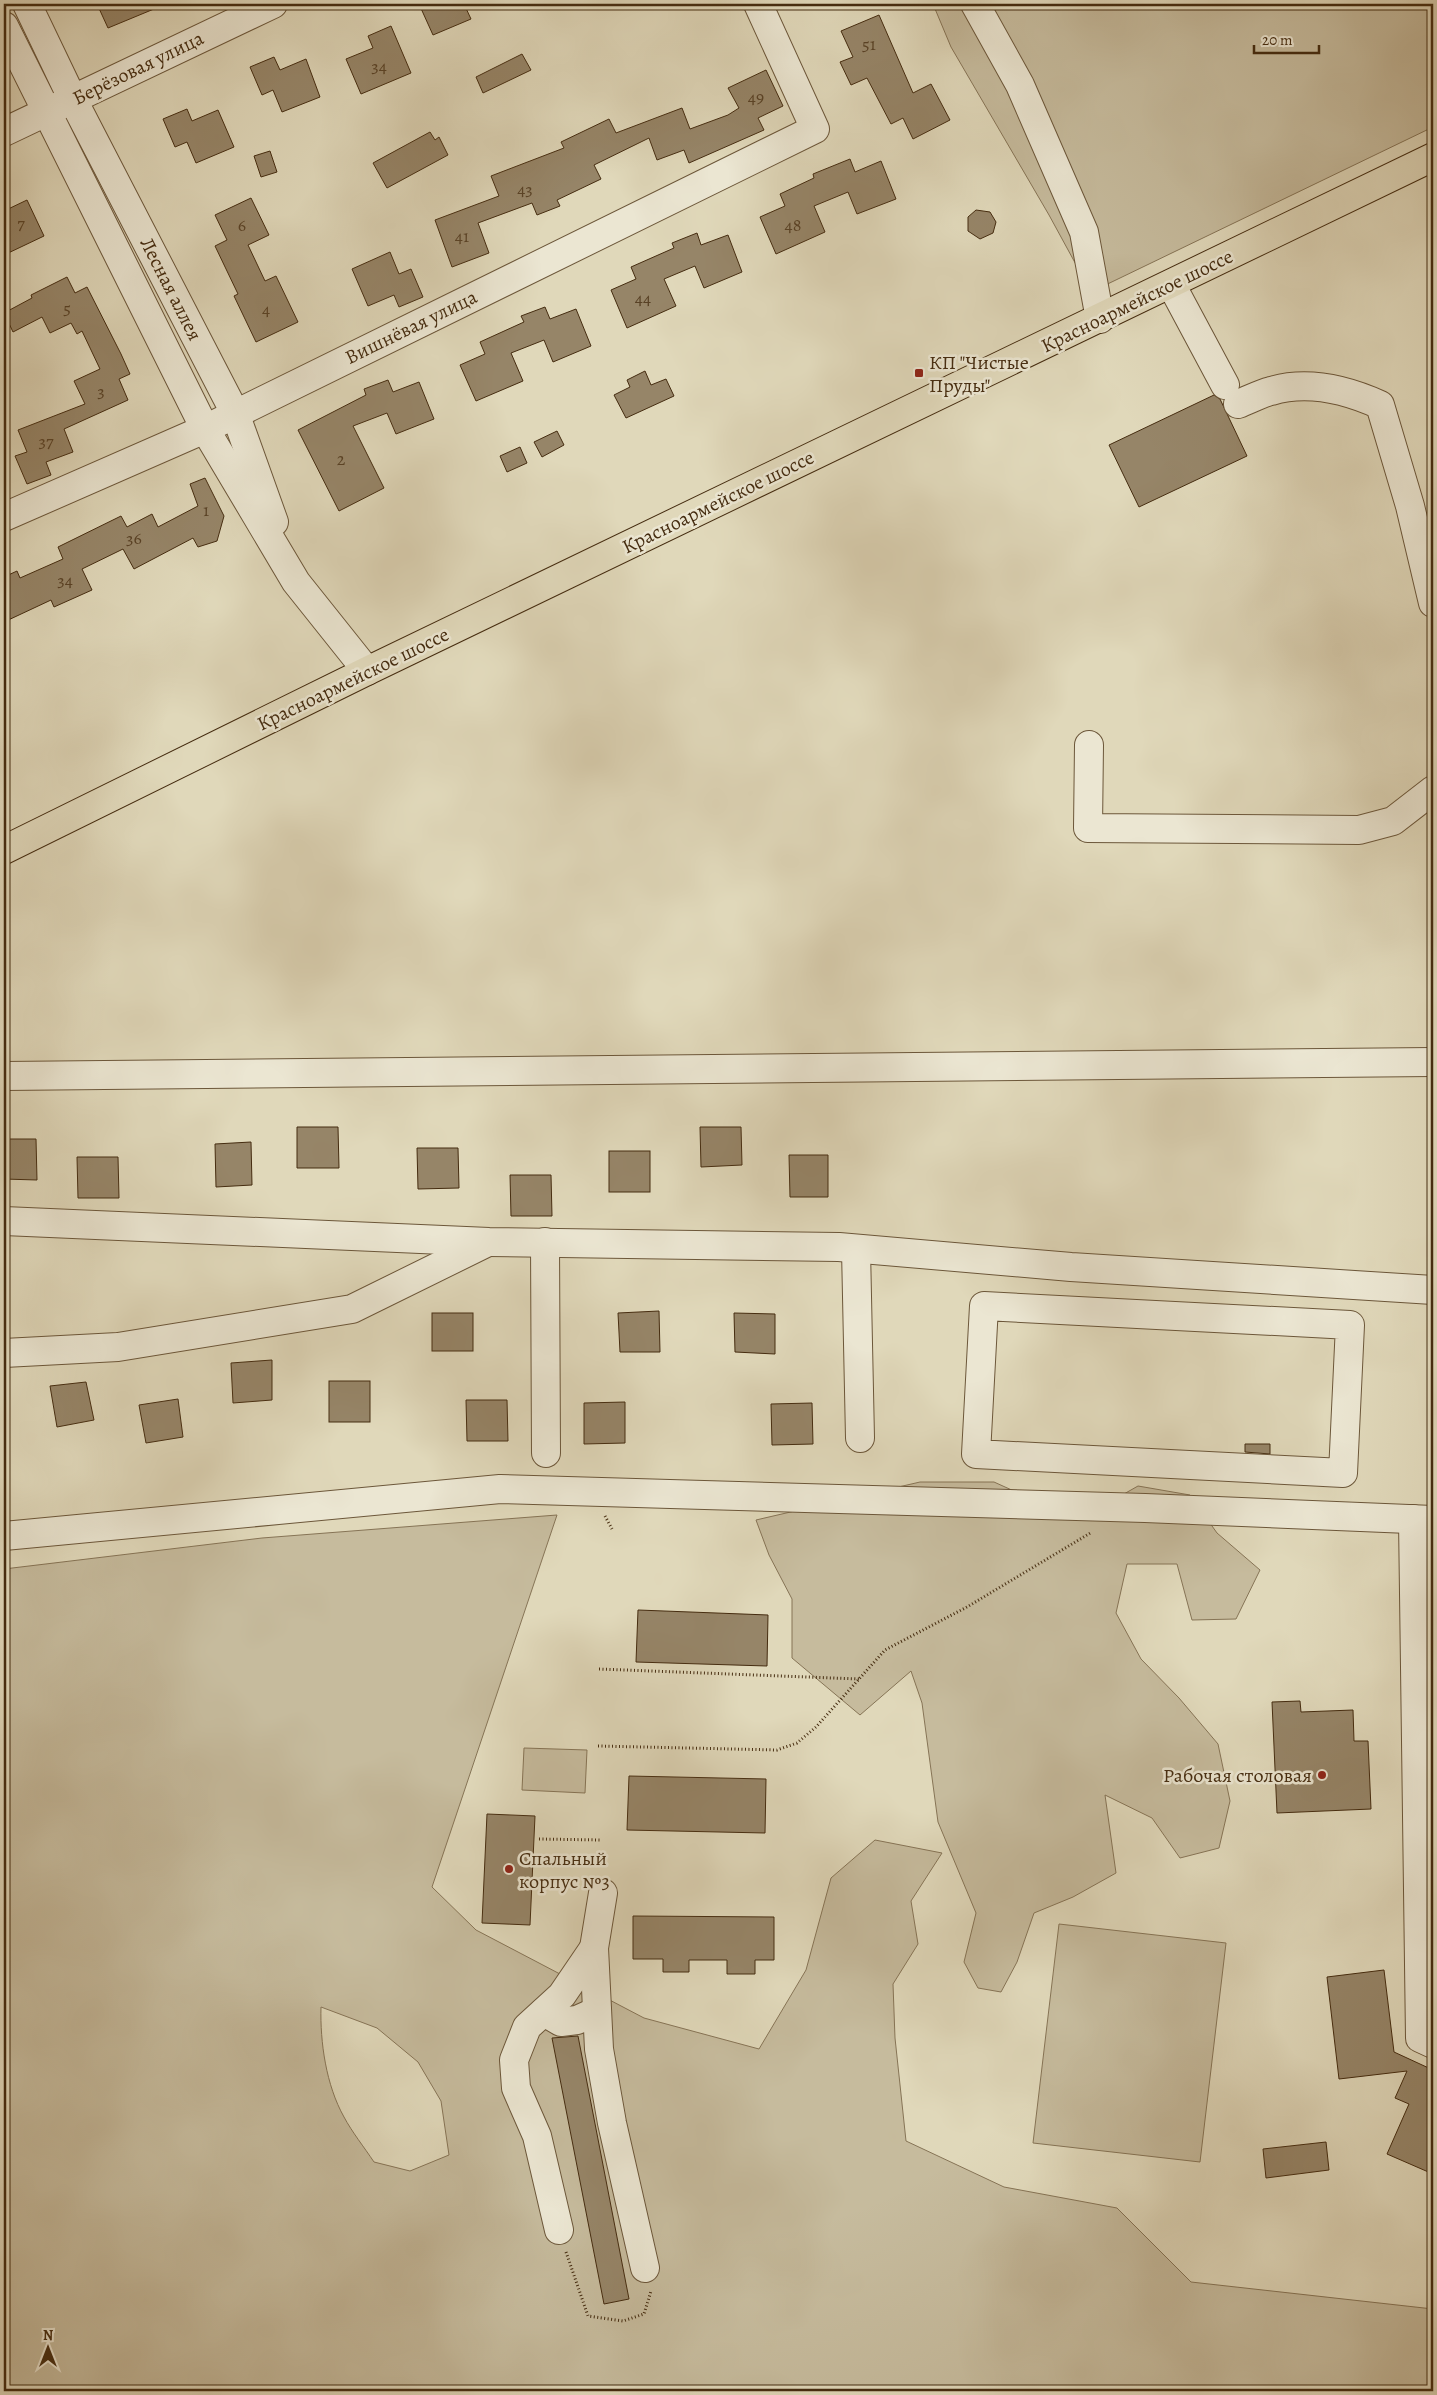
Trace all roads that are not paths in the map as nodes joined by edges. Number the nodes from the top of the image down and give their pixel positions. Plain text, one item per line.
1 (26, 4) edge
2 (272, 4) edge
3 (758, 4) edge
4 (975, 4) edge
5 (4, 26) edge
6 (72, 98) junction
7 (48, 112) junction
8 (4, 132) edge
9 (1433, 157) edge
10 (1172, 284) junction
11 (1100, 319) junction
12 (235, 413) junction
13 (205, 428) junction
14 (4, 517) edge
15 (296, 582) junction
16 (1433, 603) edge
17 (367, 672) junction
18 (1089, 745) dead end
19 (1433, 790) edge
20 (4, 850) edge
21 (1433, 1062) edge
22 (4, 1076) edge
23 (4, 1221) edge
24 (489, 1242) junction
25 (545, 1242) junction
26 (856, 1248) junction
27 (1049, 1266) junction
28 (1317, 1283) junction
29 (1433, 1290) edge
30 (1050, 1309) junction
31 (1321, 1324) junction
32 (4, 1353) edge
33 (860, 1438) dead end
34 (546, 1453) dead end
35 (1226, 1467) junction
36 (1226, 1511) junction
37 (1423, 1520) edge
38 (4, 1536) edge
39 (603, 1893) dead end
40 (594, 1948) junction
41 (597, 2011) junction
42 (544, 2012) junction
43 (1433, 2044) edge
44 (559, 2230) road end
45 (645, 2268) road end

1 - 6 street, Лесная аллея
2 - 6 street, Берёзовая улица
3 - 12 street, Вишнёвая улица
4 - 11 street
5 - 7 street
6 - 7 street, Берёзовая улица
6 - 12 street, Лесная аллея
7 - 8 street, Берёзовая улица
7 - 13 street
9 - 10 main road, Красноармейское шоссе
10 - 11 main road, Красноармейское шоссе
10 - 16 street
11 - 17 main road, Красноармейское шоссе
12 - 13 street, Вишнёвая улица
12 - 15 street, Лесная аллея
13 - 14 street, Вишнёвая улица
13 - 15 street
15 - 17 street
17 - 20 main road, Красноармейское шоссе
18 - 19 street
21 - 22 street
23 - 24 street
24 - 25 street
24 - 32 street
25 - 26 street
25 - 34 street
26 - 27 street
26 - 33 street
27 - 28 street
27 - 30 street
28 - 29 street
28 - 31 street
30 - 31 street
30 - 35 street
31 - 35 street
35 - 36 street
36 - 37 street
36 - 38 street
37 - 43 street
39 - 40 street
40 - 41 street
40 - 42 street
41 - 42 street
41 - 45 street
42 - 44 street

